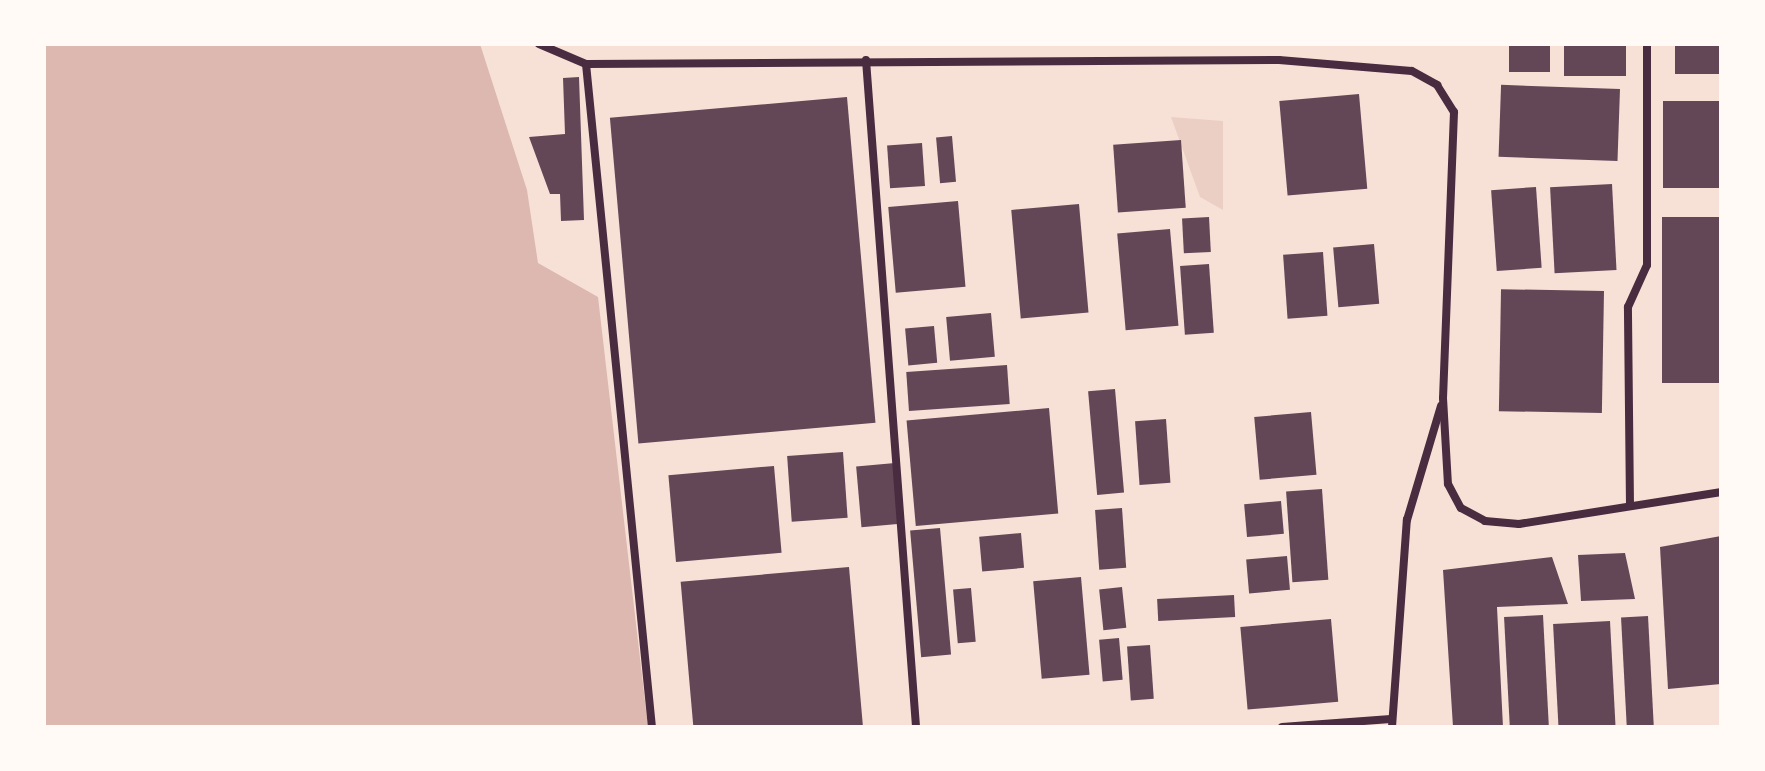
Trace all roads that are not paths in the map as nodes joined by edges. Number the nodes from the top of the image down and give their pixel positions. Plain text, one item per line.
1 (539, 44) edge
2 (1647, 44) edge
3 (866, 60) junction
4 (586, 64) junction
5 (1443, 398) junction
6 (1721, 492) edge
7 (1630, 506) junction
8 (1392, 723) edge
9 (652, 727) edge
10 (916, 727) edge
11 (1282, 727) edge

1 - 4 street
2 - 7 street
3 - 4 street
3 - 5 street
3 - 10 street
4 - 9 street
5 - 7 street
5 - 8 street
6 - 7 street
8 - 11 street

